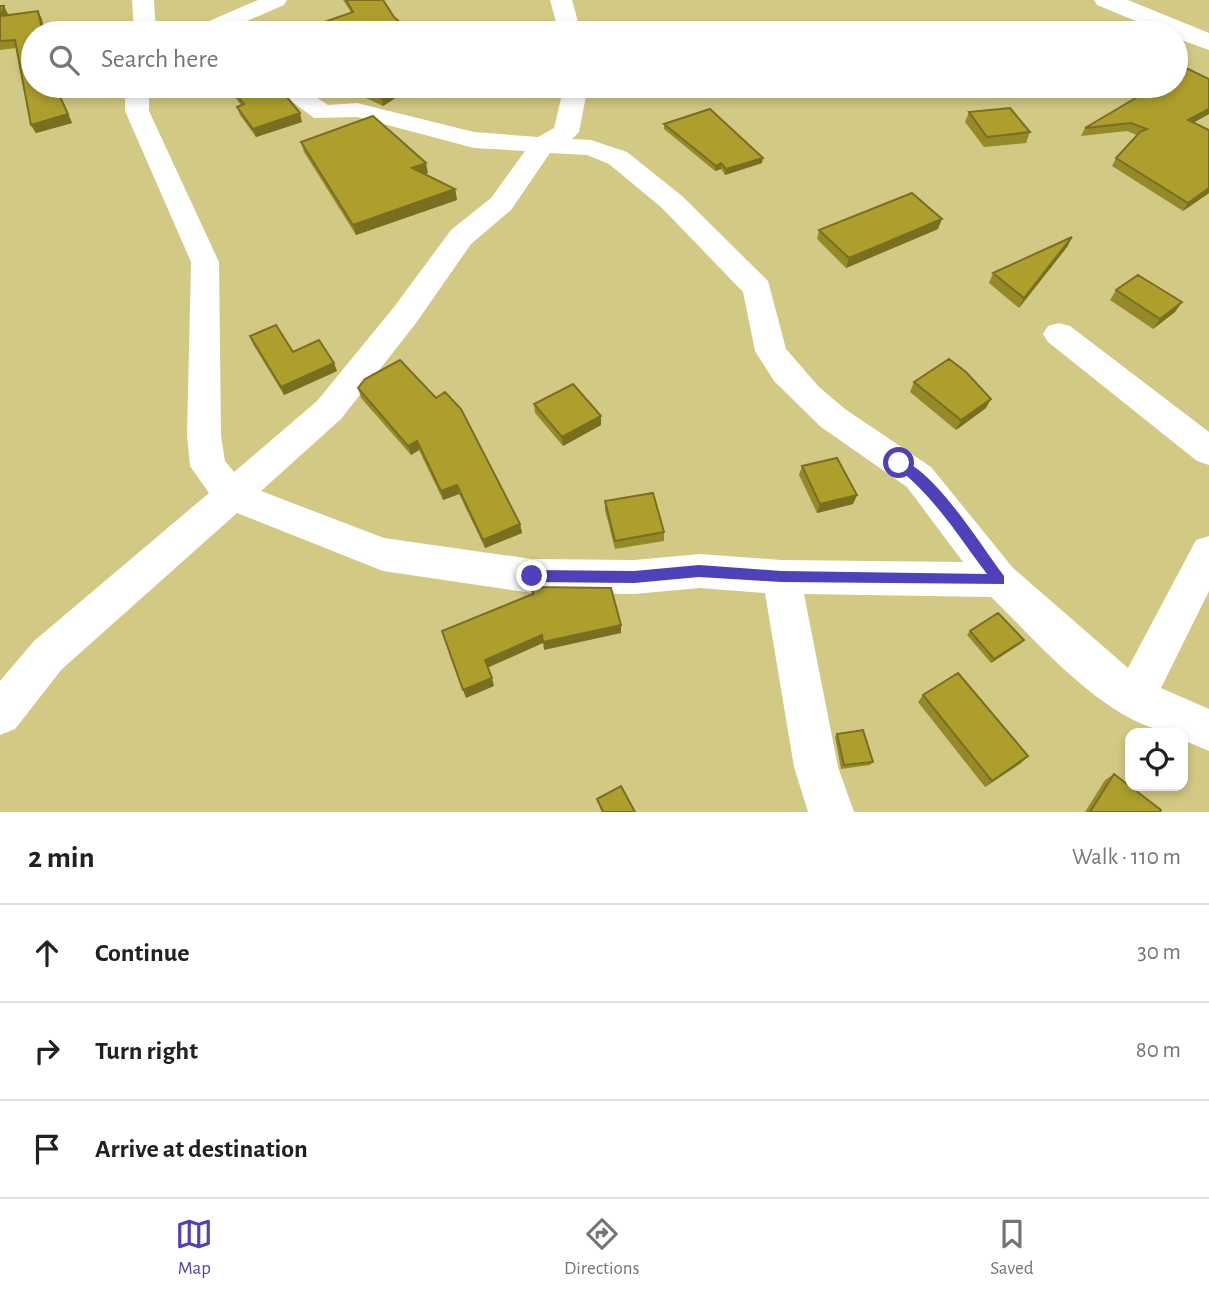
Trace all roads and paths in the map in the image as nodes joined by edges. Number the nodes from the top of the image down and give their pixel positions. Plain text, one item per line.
1 (143, 0) edge
2 (276, 0) edge
3 (561, 0) edge
4 (1106, 0) edge
5 (144, 21) edge
6 (228, 21) edge
7 (567, 21) edge
8 (1158, 21) edge
9 (1188, 33) edge
10 (1209, 42) edge
11 (137, 98) edge
12 (301, 98) edge
13 (573, 98) edge
14 (543, 144) junction
15 (1059, 334) dead end
16 (1209, 451) edge
17 (232, 495) junction
18 (1209, 552) edge
19 (781, 577) junction
20 (999, 580) junction
21 (1134, 698) junction
22 (0, 715) edge
23 (1209, 730) edge
24 (831, 812) edge

1 - 5 street
2 - 6 street
3 - 7 street
4 - 8 street
9 - 10 street
11 - 17 street
12 - 14 street
13 - 14 street
14 - 17 street
14 - 20 street
15 - 16 street
17 - 19 street
17 - 22 street
18 - 21 street
19 - 20 street
19 - 24 street
20 - 21 street
21 - 23 street

